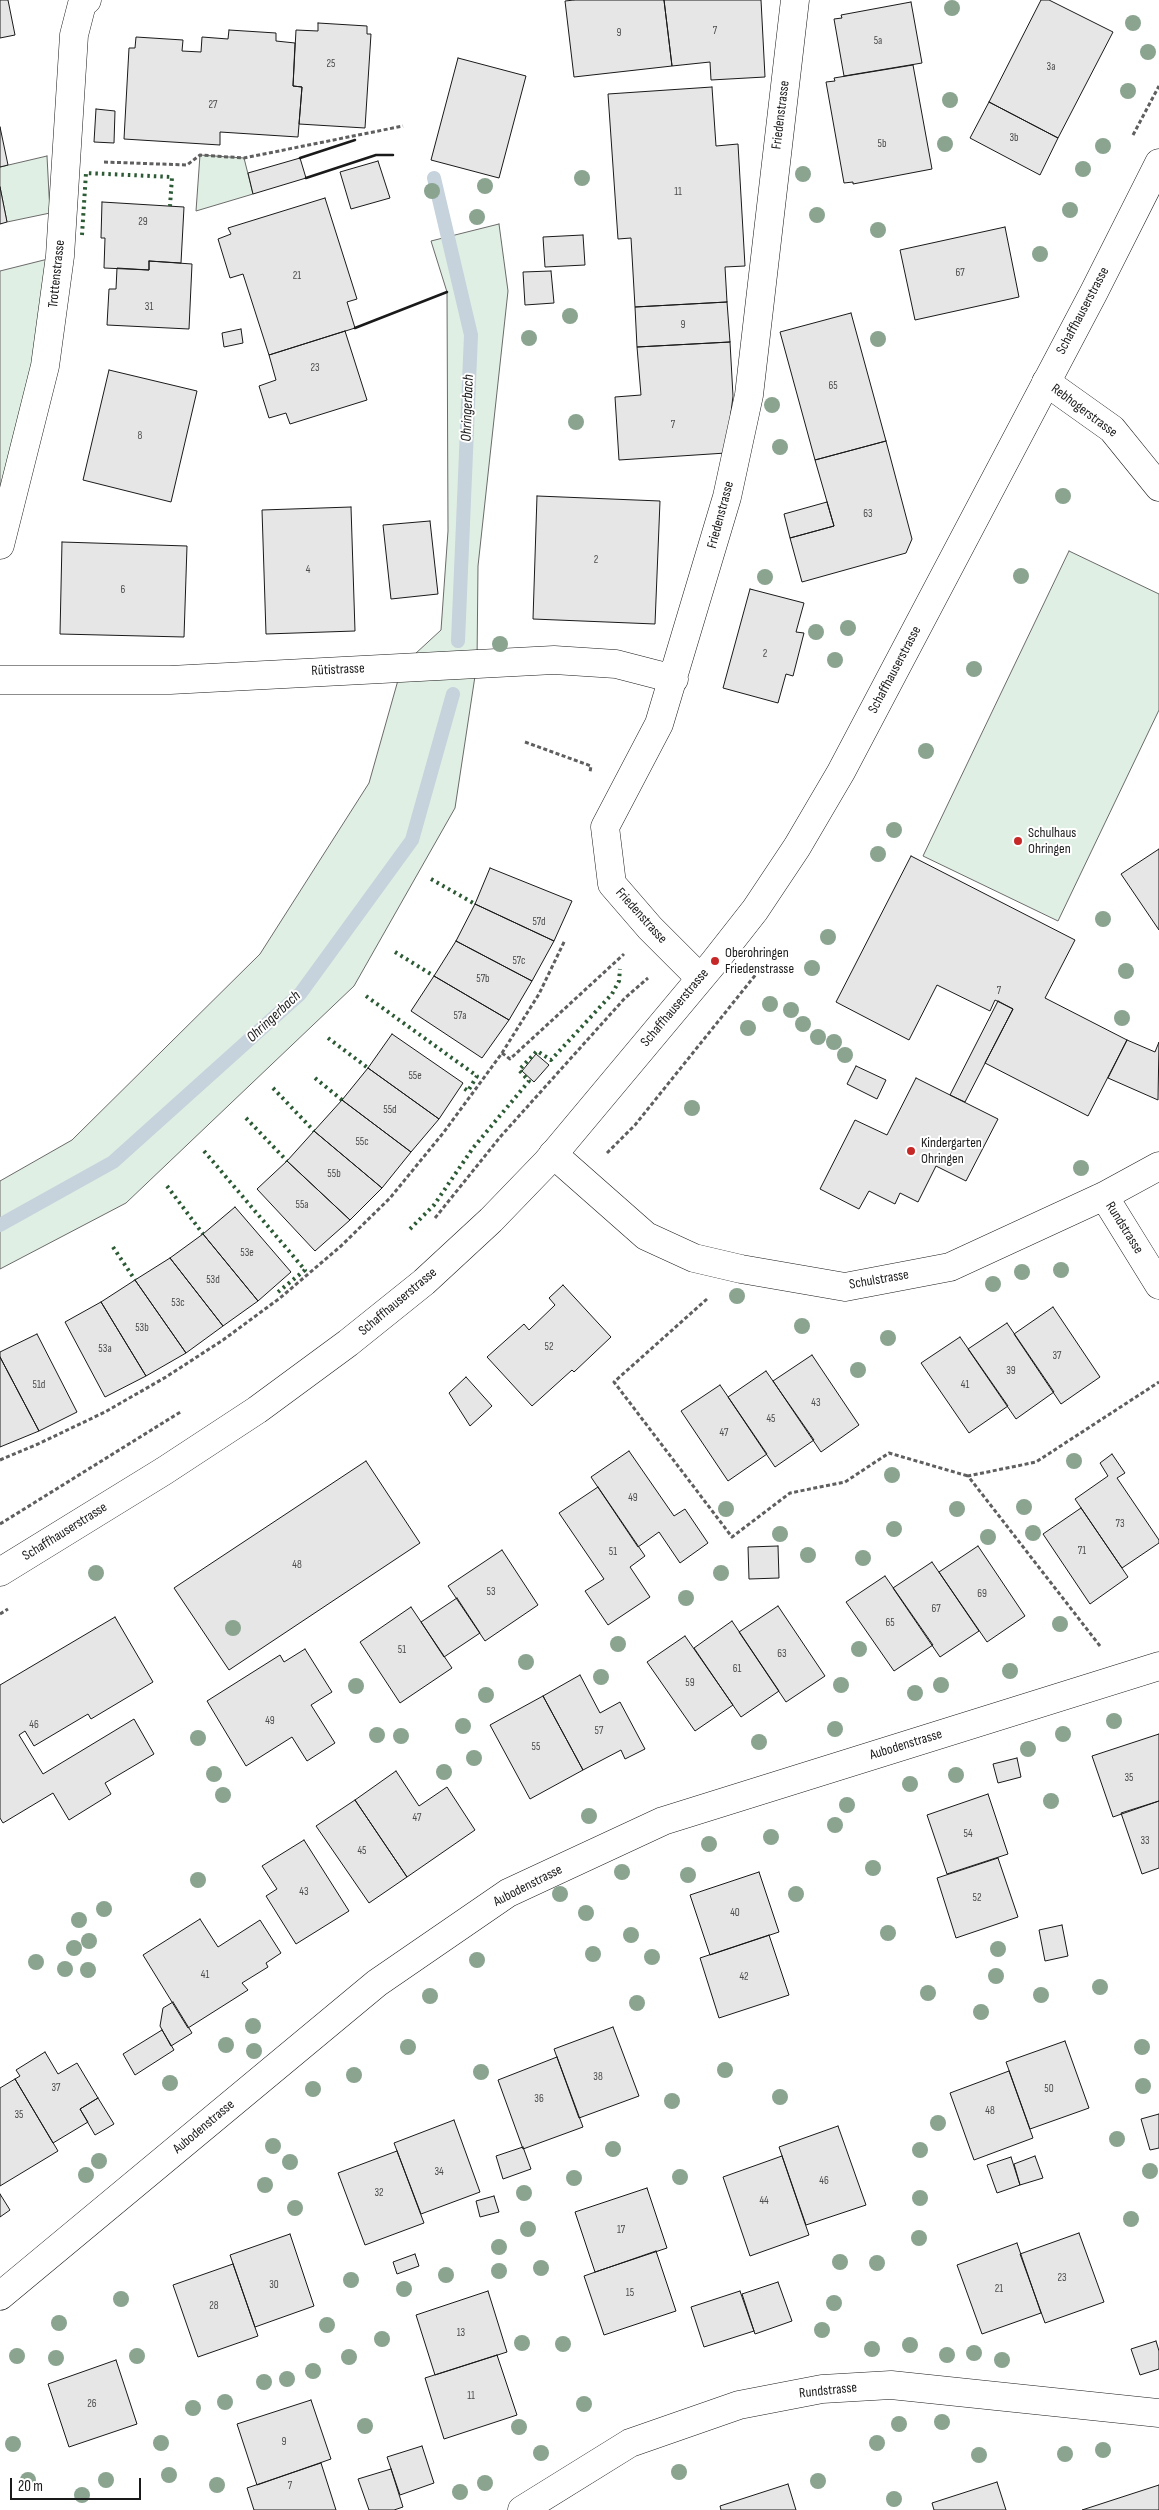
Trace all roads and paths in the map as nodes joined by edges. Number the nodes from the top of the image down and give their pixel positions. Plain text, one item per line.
1 (86, 0) edge
2 (795, 0) edge
3 (403, 126) dead end
4 (110, 162) dead end
5 (1159, 163) edge
6 (1046, 382) junction
7 (1159, 487) edge
8 (0, 545) edge
9 (674, 679) junction
10 (0, 680) edge
11 (525, 742) dead end
12 (591, 766) dead end
13 (565, 940) dead end
14 (626, 951) dead end
15 (700, 978) junction
16 (625, 998) dead end
17 (502, 1053) junction
18 (553, 1154) junction
19 (1159, 1166) edge
20 (1104, 1196) junction
21 (429, 1225) dead end
22 (741, 1269) junction
23 (1159, 1285) edge
24 (1159, 1382) edge
25 (183, 1411) dead end
26 (0, 1460) edge
27 (968, 1476) junction
28 (0, 1524) edge
29 (0, 1572) edge
30 (1159, 1666) edge
31 (1123, 1677) junction
32 (0, 2296) edge
33 (1159, 2413) edge
34 (522, 2510) edge

1 - 8 street, Trottenstrasse
2 - 9 street, Friedenstrasse
3 - 4 path
5 - 6 street, Schaffhauserstrasse
6 - 7 street, Rebhogerstrasse
6 - 15 street, Schaffhauserstrasse
9 - 10 street, Rütistrasse
9 - 15 street, Friedenstrasse
11 - 12 path
13 - 17 path
14 - 17 path
15 - 18 street, Schaffhauserstrasse
16 - 21 path
17 - 26 path
18 - 22 street, Schulstrasse
18 - 29 street, Schaffhauserstrasse
19 - 20 street, Schulstrasse
20 - 22 street, Schulstrasse
20 - 23 street, Rundstrasse
22 - 27 path
24 - 27 path
25 - 28 path
27 - 31 path
30 - 31 street, Aubodenstrasse
31 - 32 street, Aubodenstrasse
33 - 34 street, Rundstrasse

